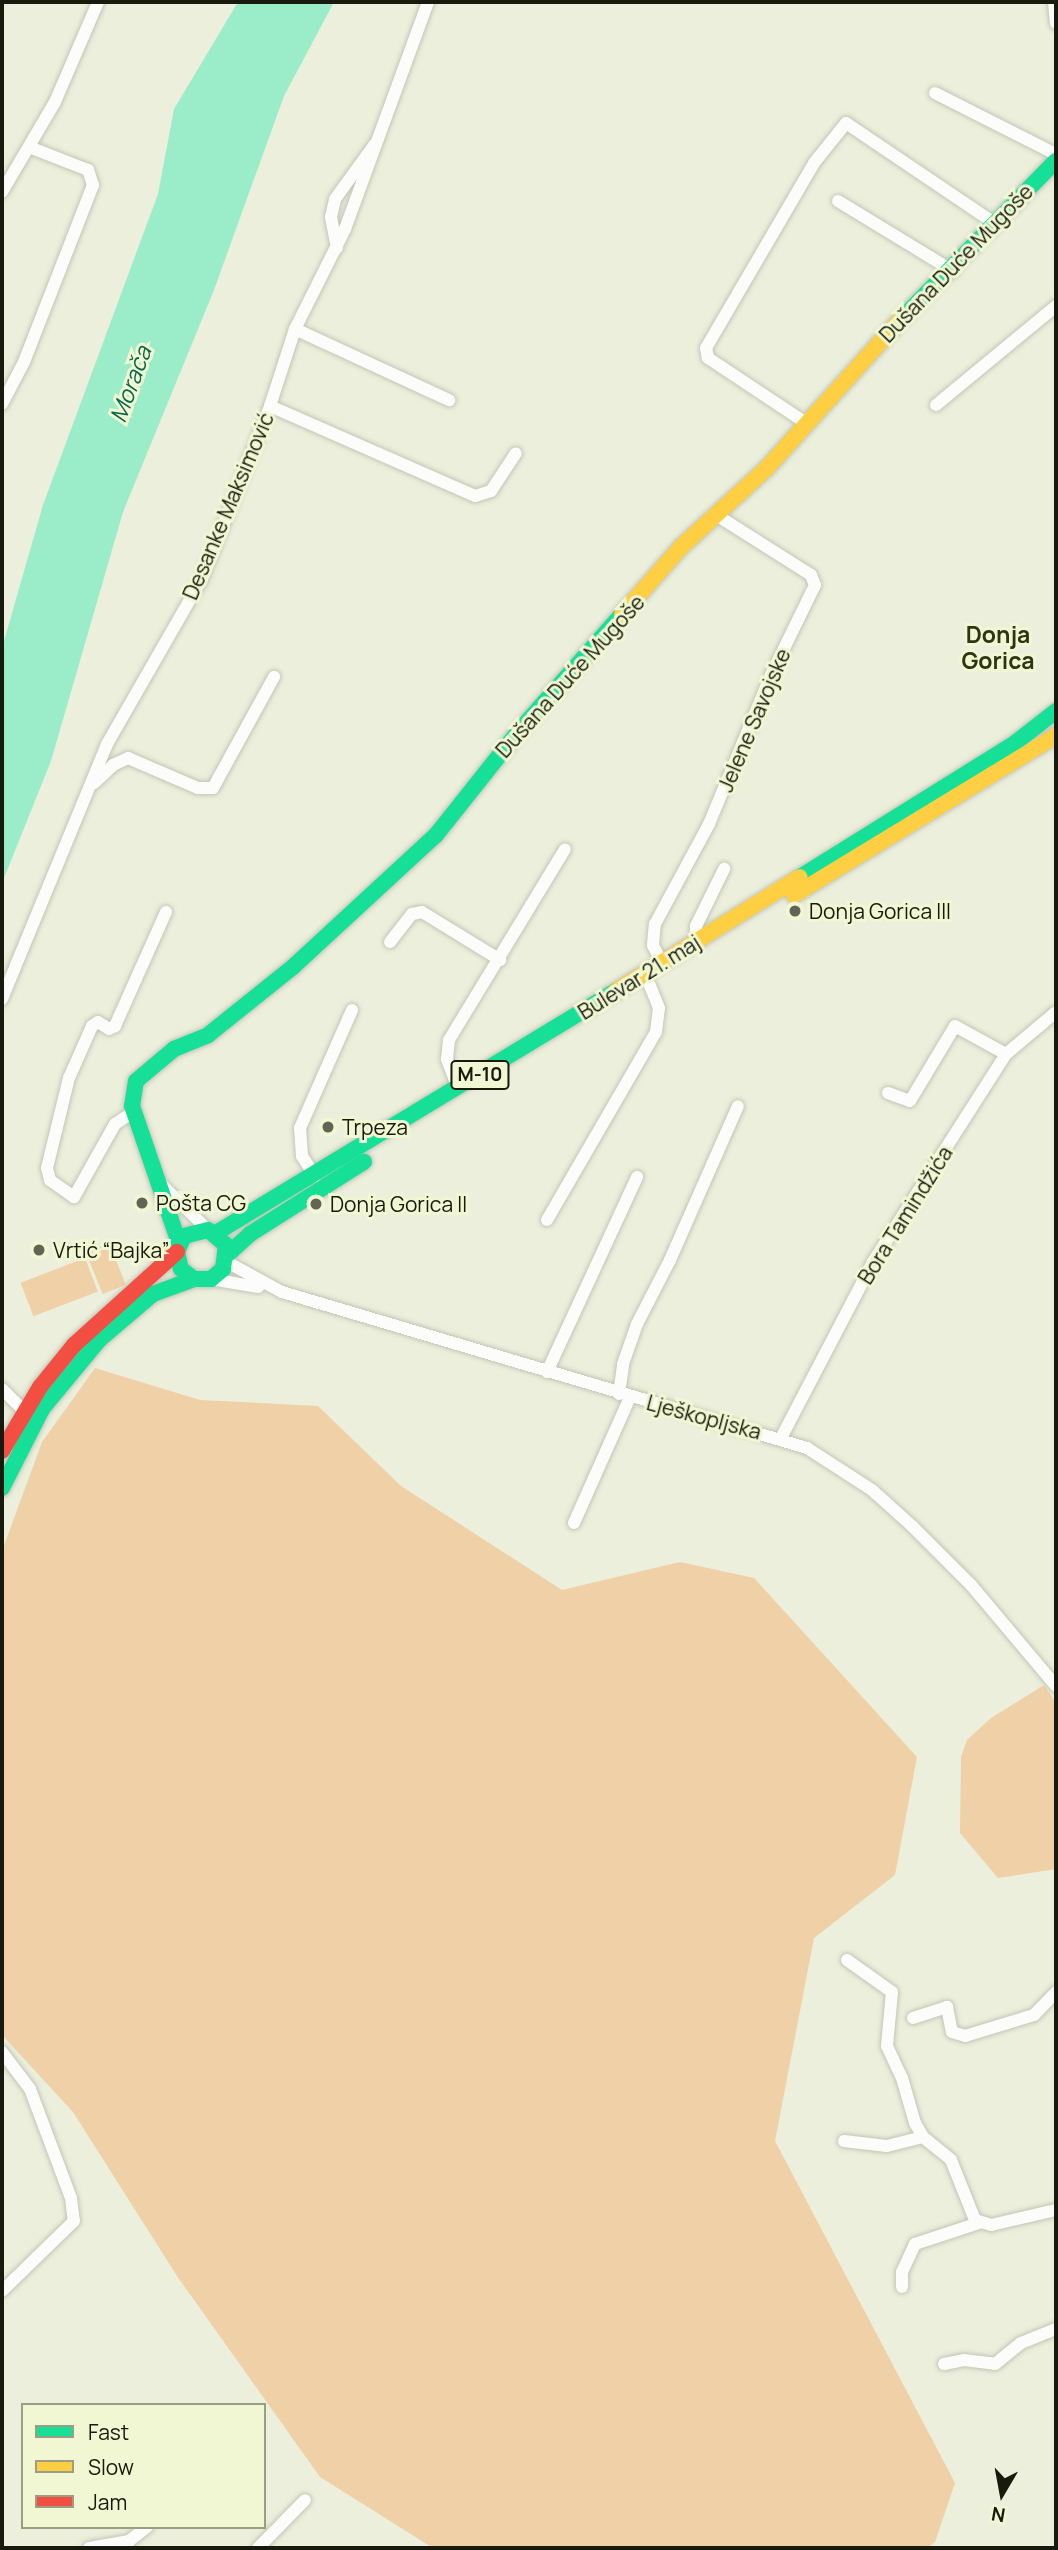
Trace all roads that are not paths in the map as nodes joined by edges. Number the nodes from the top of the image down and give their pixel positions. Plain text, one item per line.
1 (98, 2) edge
2 (428, 2) edge
3 (1054, 2) edge
4 (1056, 23) edge
5 (935, 93) dead end
6 (379, 141) junction
7 (29, 147) junction
8 (1056, 154) edge
9 (1056, 161) edge
10 (2, 192) edge
11 (838, 201) dead end
12 (996, 225) junction
13 (337, 248) junction
14 (953, 271) junction
15 (1056, 306) edge
16 (295, 329) junction
17 (449, 400) dead end
18 (2, 404) edge
19 (936, 405) dead end
20 (270, 406) junction
21 (806, 423) junction
22 (516, 453) dead end
23 (718, 516) junction
24 (274, 677) dead end
25 (1056, 711) edge
26 (1056, 736) edge
27 (90, 786) junction
28 (565, 849) dead end
29 (724, 869) dead end
30 (166, 912) dead end
31 (390, 942) dead end
32 (695, 942) junction
33 (500, 960) junction
34 (662, 963) junction
35 (650, 986) junction
36 (2, 999) edge
37 (352, 1010) dead end
38 (1056, 1012) edge
39 (1006, 1054) junction
40 (458, 1088) junction
41 (888, 1093) dead end
42 (738, 1106) dead end
43 (133, 1112) junction
44 (315, 1176) junction
45 (637, 1177) dead end
46 (162, 1185) junction
47 (547, 1220) dead end
48 (212, 1231) junction
49 (178, 1247) junction
50 (227, 1258) junction
51 (202, 1279) junction
52 (269, 1288) junction
53 (547, 1372) junction
54 (2, 1389) edge
55 (624, 1396) junction
56 (25, 1412) junction
57 (781, 1438) junction
58 (2, 1451) edge
59 (2, 1488) edge
60 (574, 1523) dead end
61 (1056, 1686) edge
62 (846, 1960) dead end
63 (1056, 1992) edge
64 (913, 2018) dead end
65 (2, 2052) edge
66 (923, 2137) junction
67 (844, 2141) dead end
68 (1056, 2210) edge
69 (979, 2223) junction
70 (902, 2287) dead end
71 (2, 2291) edge
72 (1056, 2329) edge
73 (944, 2364) dead end
74 (305, 2500) dead end
75 (144, 2529) edge
76 (89, 2548) edge
77 (258, 2548) edge

1 - 7 street
2 - 6 street, Desanke Maksimović
3 - 4 street
5 - 8 street
6 - 13 street, Desanke Maksimović
6 - 13 street
7 - 10 street
7 - 18 street
9 - 12 main road, Dušana Duće Mugoše
11 - 14 street
12 - 14 main road, Dušana Duće Mugoše
12 - 21 street
13 - 16 street, Desanke Maksimović
14 - 21 main road, Dušana Duće Mugoše
15 - 19 street
16 - 17 street
16 - 20 street, Desanke Maksimović
20 - 22 street
20 - 27 street, Desanke Maksimović
21 - 23 main road, Dušana Duće Mugoše
23 - 34 street, Jelene Savojske
23 - 43 main road, Dušana Duće Mugoše
24 - 27 street
25 - 32 main road, Bulevar 21. maj / M-10
26 - 35 main road, Bulevar 21. maj / M-10
27 - 36 street, Desanke Maksimović
28 - 33 street
29 - 32 street
30 - 43 street
31 - 33 street
32 - 34 main road, Bulevar 21. maj / M-10
33 - 40 street
34 - 40 main road, Bulevar 21. maj / M-10
35 - 47 street
35 - 50 main road, Bulevar 21. maj / M-10
37 - 44 street
38 - 39 street, Bora Tamindžića
39 - 41 street
39 - 57 street, Bora Tamindžića
40 - 44 main road, Bulevar 21. maj / M-10
42 - 55 street
43 - 46 main road
44 - 48 main road, Bulevar 21. maj / M-10
45 - 53 street
46 - 48 street
46 - 49 main road
48 - 49 main road, Bulevar 21. maj / M-10
48 - 50 main road
49 - 51 main road
49 - 56 main road, Bulevar 21. maj / M-10
50 - 51 main road, Bulevar 21. maj / M-10
50 - 52 street, Lješkopljska
51 - 52 street, Lješkopljska
51 - 59 main road, Bulevar 21. maj / M-10
52 - 53 street, Lješkopljska
53 - 55 street, Lješkopljska
54 - 56 street
55 - 57 street, Lješkopljska
55 - 60 street
56 - 58 main road, Bulevar 21. maj / M-10
57 - 61 street, Lješkopljska
62 - 66 street
63 - 64 street
65 - 71 street
66 - 67 street
66 - 69 street
68 - 69 street
69 - 70 street
72 - 73 street
74 - 77 street
75 - 76 street

